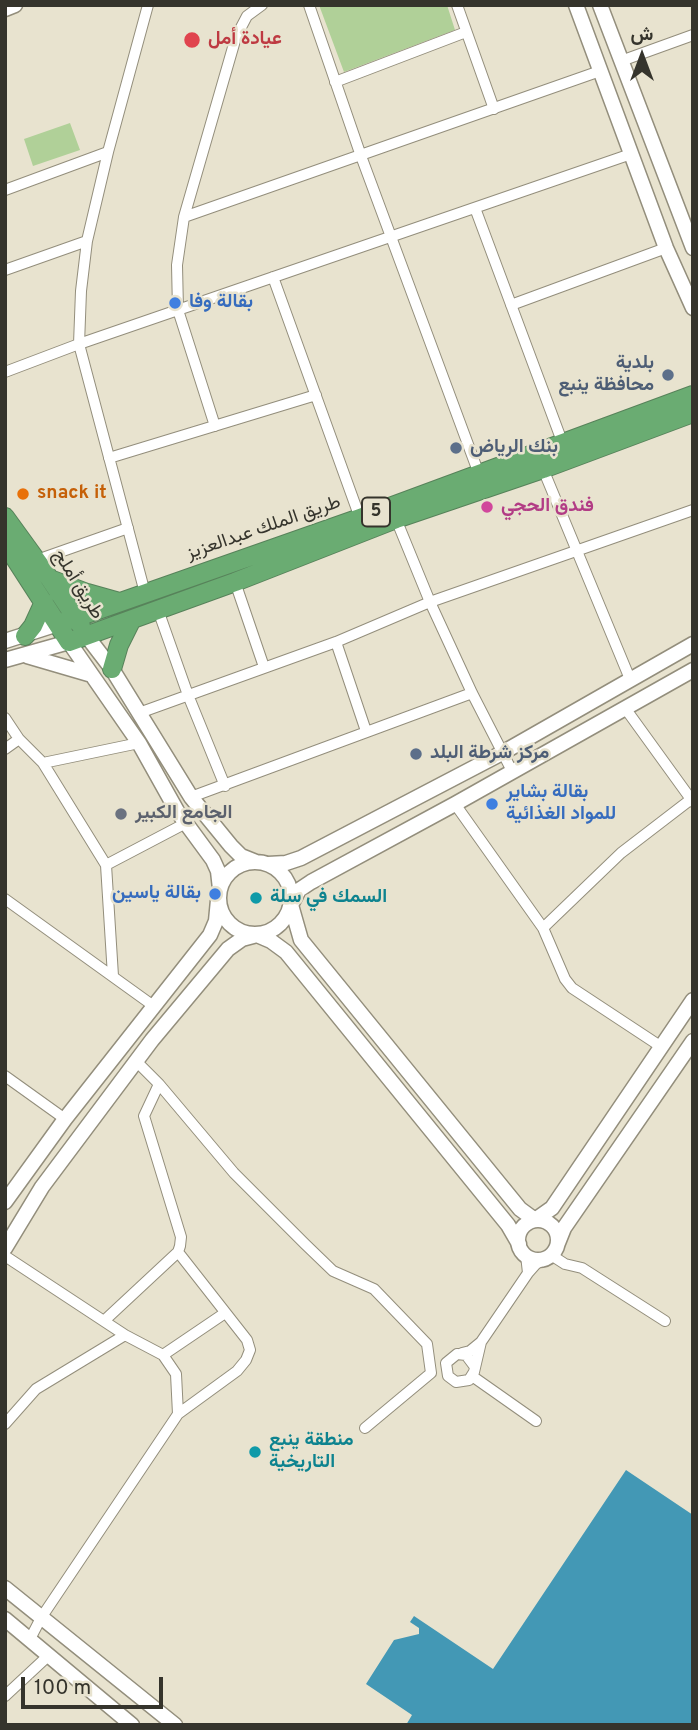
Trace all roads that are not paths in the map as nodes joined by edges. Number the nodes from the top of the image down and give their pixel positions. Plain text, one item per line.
1 (15, 5) edge
2 (148, 5) edge
3 (262, 5) edge
4 (309, 5) edge
5 (457, 5) edge
6 (576, 5) edge
7 (600, 5) edge
8 (5, 9) edge
9 (466, 32) junction
10 (693, 34) edge
11 (621, 61) junction
12 (600, 71) junction
13 (335, 82) junction
14 (494, 109) junction
15 (108, 152) junction
16 (631, 154) junction
17 (361, 156) junction
18 (5, 190) edge
19 (475, 208) junction
20 (184, 217) junction
21 (390, 237) junction
22 (87, 241) junction
23 (666, 248) junction
24 (693, 248) edge
25 (5, 271) edge
26 (273, 277) junction
27 (511, 305) junction
28 (693, 308) edge
29 (178, 310) junction
30 (79, 344) junction
31 (5, 372) edge
32 (693, 393) edge
33 (316, 395) junction
34 (668, 413) junction
35 (693, 415) edge
36 (215, 426) junction
37 (563, 444) junction
38 (109, 458) junction
39 (543, 469) junction
40 (479, 474) junction
41 (693, 510) edge
42 (5, 517) edge
43 (360, 518) junction
44 (397, 519) junction
45 (128, 528) junction
46 (5, 543) edge
47 (576, 550) junction
48 (37, 560) junction
49 (50, 579) junction
50 (235, 582) junction
51 (145, 593) junction
52 (44, 602) junction
53 (119, 602) junction
54 (430, 602) junction
55 (158, 610) junction
56 (75, 618) junction
57 (132, 619) junction
58 (58, 624) junction
59 (86, 635) junction
60 (25, 636) junction
61 (5, 641) edge
62 (69, 642) junction
63 (336, 642) junction
64 (693, 644) edge
65 (26, 656) junction
66 (5, 660) edge
67 (264, 667) junction
68 (112, 669) junction
69 (693, 670) edge
70 (92, 675) junction
71 (630, 678) junction
72 (472, 693) junction
73 (188, 695) junction
74 (625, 708) junction
75 (139, 713) junction
76 (5, 718) edge
77 (366, 731) junction
78 (19, 739) junction
79 (139, 743) junction
80 (5, 749) edge
81 (502, 753) junction
82 (43, 763) junction
83 (512, 771) junction
84 (225, 786) junction
85 (191, 797) junction
86 (691, 801) edge
87 (455, 804) junction
88 (186, 823) junction
89 (262, 863) junction
90 (106, 865) junction
91 (219, 894) junction
92 (5, 899) edge
93 (291, 905) junction
94 (543, 928) junction
95 (257, 935) junction
96 (113, 976) junction
97 (693, 1000) edge
98 (155, 1007) junction
99 (693, 1041) edge
100 (660, 1046) junction
101 (136, 1061) junction
102 (5, 1076) edge
103 (159, 1084) junction
104 (65, 1119) junction
105 (5, 1202) edge
106 (535, 1220) junction
107 (5, 1248) edge
108 (522, 1250) junction
109 (178, 1252) junction
110 (551, 1252) junction
111 (5, 1256) edge
112 (528, 1273) junction
113 (225, 1313) junction
114 (105, 1320) junction
115 (665, 1321) dead end
116 (125, 1335) junction
117 (481, 1342) junction
118 (461, 1353) junction
119 (163, 1356) junction
120 (473, 1371) junction
121 (178, 1413) junction
122 (536, 1421) dead end
123 (5, 1424) edge
124 (365, 1428) dead end
125 (5, 1588) edge
126 (41, 1618) junction
127 (5, 1619) edge
128 (30, 1639) junction
129 (48, 1656) junction
130 (5, 1696) edge
131 (132, 1725) edge
132 (175, 1725) edge

1 - 8 street
2 - 15 street
3 - 20 street
4 - 13 street
5 - 9 street
6 - 12 street
7 - 11 street
9 - 13 street
9 - 14 street
10 - 11 street
11 - 24 street
12 - 14 street
12 - 16 street
13 - 17 street
14 - 17 street
15 - 18 street
15 - 22 street
16 - 19 street
16 - 23 street
17 - 20 street
17 - 21 street
19 - 21 street
19 - 27 street
20 - 29 street
21 - 26 street
21 - 40 street
22 - 25 street
22 - 30 street
23 - 27 street
23 - 28 street
26 - 29 street
26 - 33 street
27 - 37 street
29 - 30 street
29 - 36 street
30 - 31 street
30 - 38 street
32 - 34 highway, طريق الملك عبدالعزيز / 5
33 - 36 street
33 - 43 street
34 - 35 highway, طريق الملك عبدالعزيز / 5
34 - 37 highway, طريق الملك عبدالعزيز / 5
34 - 39 highway, طريق الملك عبدالعزيز / 5
36 - 38 street
37 - 40 highway, طريق الملك عبدالعزيز / 5
38 - 45 street
39 - 44 highway, طريق الملك عبدالعزيز / 5
39 - 47 street
40 - 43 highway, طريق الملك عبدالعزيز / 5
41 - 47 street
42 - 48 highway, طريق أملج
43 - 51 highway, طريق الملك عبدالعزيز / 5
44 - 50 highway, طريق الملك عبدالعزيز / 5
44 - 54 street
45 - 48 street
45 - 51 street
46 - 52 highway, طريق أملج
47 - 54 street
47 - 71 street
48 - 49 highway, طريق أملج
49 - 53 highway
49 - 56 highway, طريق أملج
50 - 55 highway, طريق الملك عبدالعزيز / 5
50 - 67 street
51 - 53 highway, طريق الملك عبدالعزيز / 5
52 - 58 highway, طريق أملج
52 - 60 highway
53 - 56 highway, طريق الملك عبدالعزيز / 5
54 - 63 street
54 - 72 street
55 - 57 highway, طريق الملك عبدالعزيز / 5
55 - 73 street
56 - 58 highway, طريق الملك عبدالعزيز / 5
56 - 59 highway, طريق أملج
57 - 59 highway, طريق الملك عبدالعزيز / 5
57 - 68 highway
58 - 60 street, طريق الملك عبدالعزيز
58 - 62 highway, طريق أملج
59 - 62 highway, طريق أملج / 5
59 - 68 street
60 - 61 street, طريق الملك عبدالعزيز
62 - 65 street
62 - 70 street
63 - 67 street
63 - 77 street
64 - 71 street
65 - 66 street
65 - 70 street
67 - 73 street
68 - 75 street
69 - 74 street
70 - 79 street
71 - 81 street
72 - 77 street
72 - 81 street
73 - 75 street
73 - 84 street
74 - 83 street
74 - 86 street
75 - 85 street
76 - 78 street
77 - 84 street
78 - 80 street
78 - 82 street
79 - 82 street
79 - 88 street
81 - 83 street
81 - 89 street
82 - 90 street
83 - 87 street
84 - 85 street
85 - 89 street
86 - 94 street
87 - 93 street
87 - 94 street
88 - 90 street
88 - 91 street
89 - 91 street
89 - 93 street
90 - 96 street
91 - 95 street
91 - 98 street
92 - 96 street
93 - 95 street
93 - 106 street
94 - 100 street
95 - 101 street
95 - 108 street
96 - 98 street
97 - 100 street
98 - 104 street
99 - 110 street
100 - 106 street
101 - 103 street
101 - 107 street
102 - 104 street
103 - 109 street
103 - 124 street
104 - 105 street
106 - 108 street
106 - 110 street
108 - 110 street
108 - 112 street
109 - 113 street
109 - 114 street
110 - 112 street
110 - 115 street
111 - 114 street
112 - 117 street
113 - 119 street
113 - 121 street
114 - 116 street
116 - 119 street
116 - 123 street
117 - 118 street
117 - 120 street
118 - 120 street
118 - 120 street
119 - 121 street
120 - 122 street
121 - 126 street
125 - 126 street
126 - 128 street
126 - 132 street
127 - 128 street
128 - 129 street
129 - 130 street
129 - 131 street

